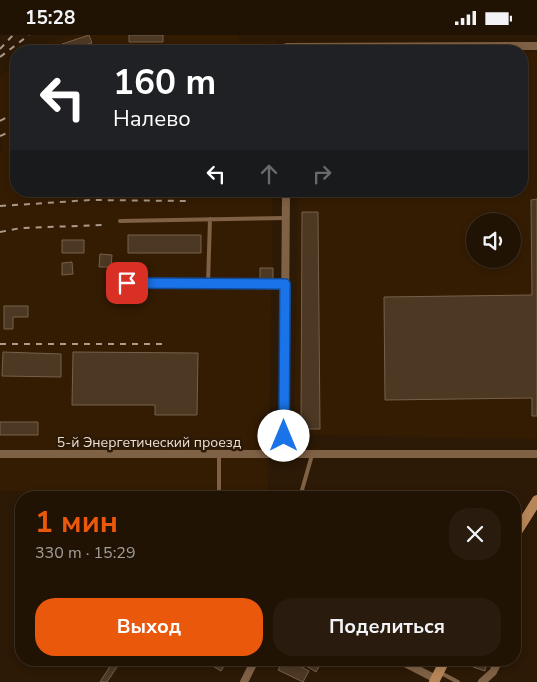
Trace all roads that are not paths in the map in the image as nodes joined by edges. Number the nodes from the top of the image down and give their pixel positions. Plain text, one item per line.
1 (286, 197) edge
2 (286, 218) junction
3 (210, 219) junction
4 (120, 221) dead end
5 (127, 283) dead end
6 (208, 284) junction
7 (285, 284) junction
8 (0, 454) edge
9 (537, 454) edge
10 (220, 455) junction
11 (284, 455) junction
12 (312, 455) junction
13 (219, 491) edge
14 (302, 491) edge
15 (537, 500) edge
16 (521, 525) edge
17 (252, 666) edge
18 (411, 666) edge
19 (442, 666) edge
20 (496, 666) edge
21 (436, 678) edge
22 (244, 682) edge
23 (458, 682) edge
24 (482, 682) edge

1 - 2 street
2 - 3 lane
2 - 7 street
3 - 4 lane
3 - 6 lane
5 - 6 lane
6 - 7 lane
7 - 11 street
8 - 10 street, 5-й Энергетический проезд
9 - 12 street, 5-й Энергетический проезд
10 - 11 street, 5-й Энергетический проезд
10 - 13 lane
11 - 12 street, 5-й Энергетический проезд
12 - 14 lane
15 - 16 main road
17 - 22 street
18 - 21 street
19 - 21 main road
20 - 24 street
21 - 23 lane

